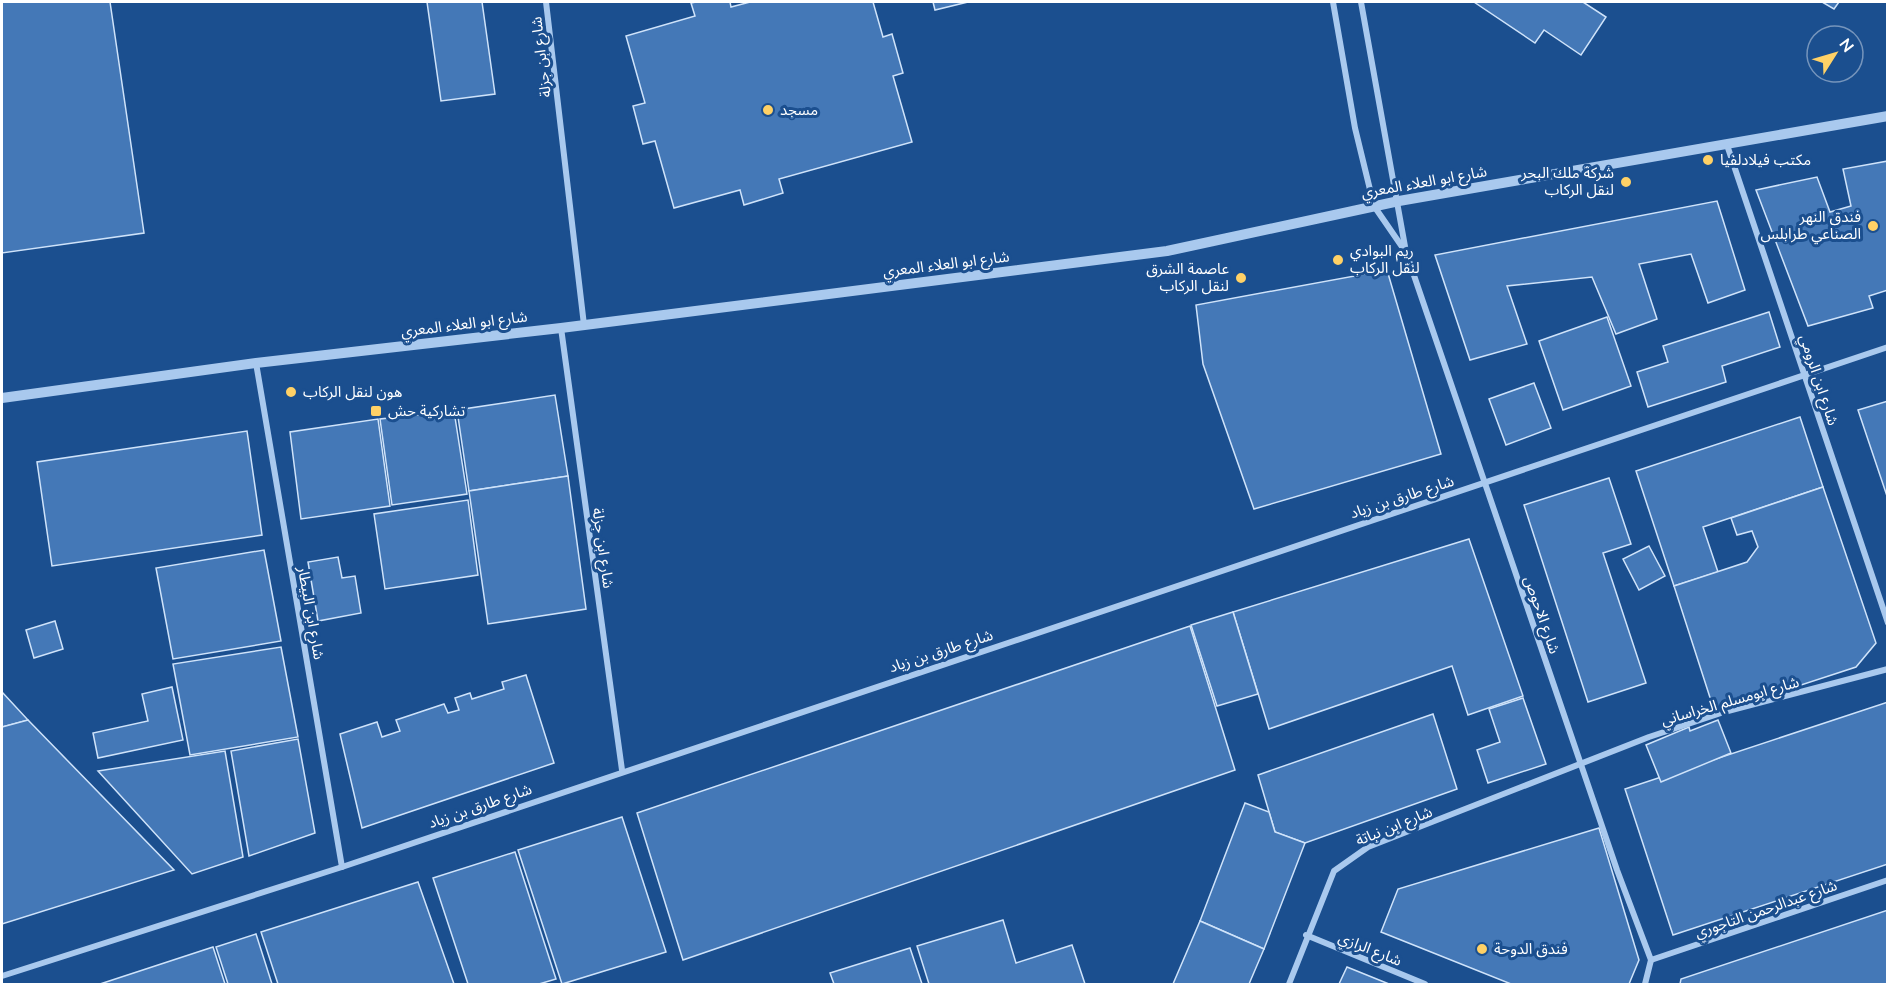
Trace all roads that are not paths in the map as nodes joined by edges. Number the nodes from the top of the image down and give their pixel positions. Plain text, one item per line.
1 (546, 2) edge
2 (1333, 2) edge
3 (1361, 2) edge
4 (1887, 116) edge
5 (1727, 145) junction
6 (1399, 201) junction
7 (1374, 206) junction
8 (1406, 252) junction
9 (584, 325) junction
10 (561, 328) junction
11 (1887, 347) edge
12 (256, 363) junction
13 (1804, 375) junction
14 (2, 398) edge
15 (1484, 483) junction
16 (1887, 623) edge
17 (1887, 669) edge
18 (1582, 765) junction
19 (622, 770) junction
20 (342, 867) junction
21 (1887, 880) edge
22 (1306, 935) junction
23 (1651, 960) junction
24 (2, 976) edge
25 (1289, 984) edge
26 (1425, 984) edge
27 (1645, 984) edge

1 - 9 street, شارع ابن جزلة
2 - 7 street
3 - 6 street
4 - 5 street, شارع ابو العلاء المعري
5 - 6 street, شارع ابو العلاء المعري
5 - 13 street, شارع ابن الرومي
6 - 7 street, شارع ابو العلاء المعري
6 - 8 street
7 - 8 street
7 - 9 street, شارع ابو العلاء المعري
8 - 15 street, شارع الاحوص
9 - 10 street, شارع ابو العلاء المعري
10 - 12 street, شارع ابو العلاء المعري
10 - 19 street, شارع ابن جزلة
11 - 13 street, شارع طارق بن زياد
12 - 14 street, شارع ابو العلاء المعري
12 - 20 street, شارع ابن البيطار
13 - 15 street, شارع طارق بن زياد
13 - 16 street, شارع ابن الرومي
15 - 18 street, شارع الاحوص
15 - 19 street, شارع طارق بن زياد
17 - 18 street, شارع ابومسلم الخراساني
18 - 22 street, شارع ابن نباتة
18 - 23 street, شارع الاحوص
19 - 20 street, شارع طارق بن زياد
20 - 24 street, شارع طارق بن زياد
21 - 23 street, شارع عبدالرحمن التاجوري
22 - 25 street, شارع ابن نباتة
22 - 26 street, شارع الرازي
23 - 27 street

